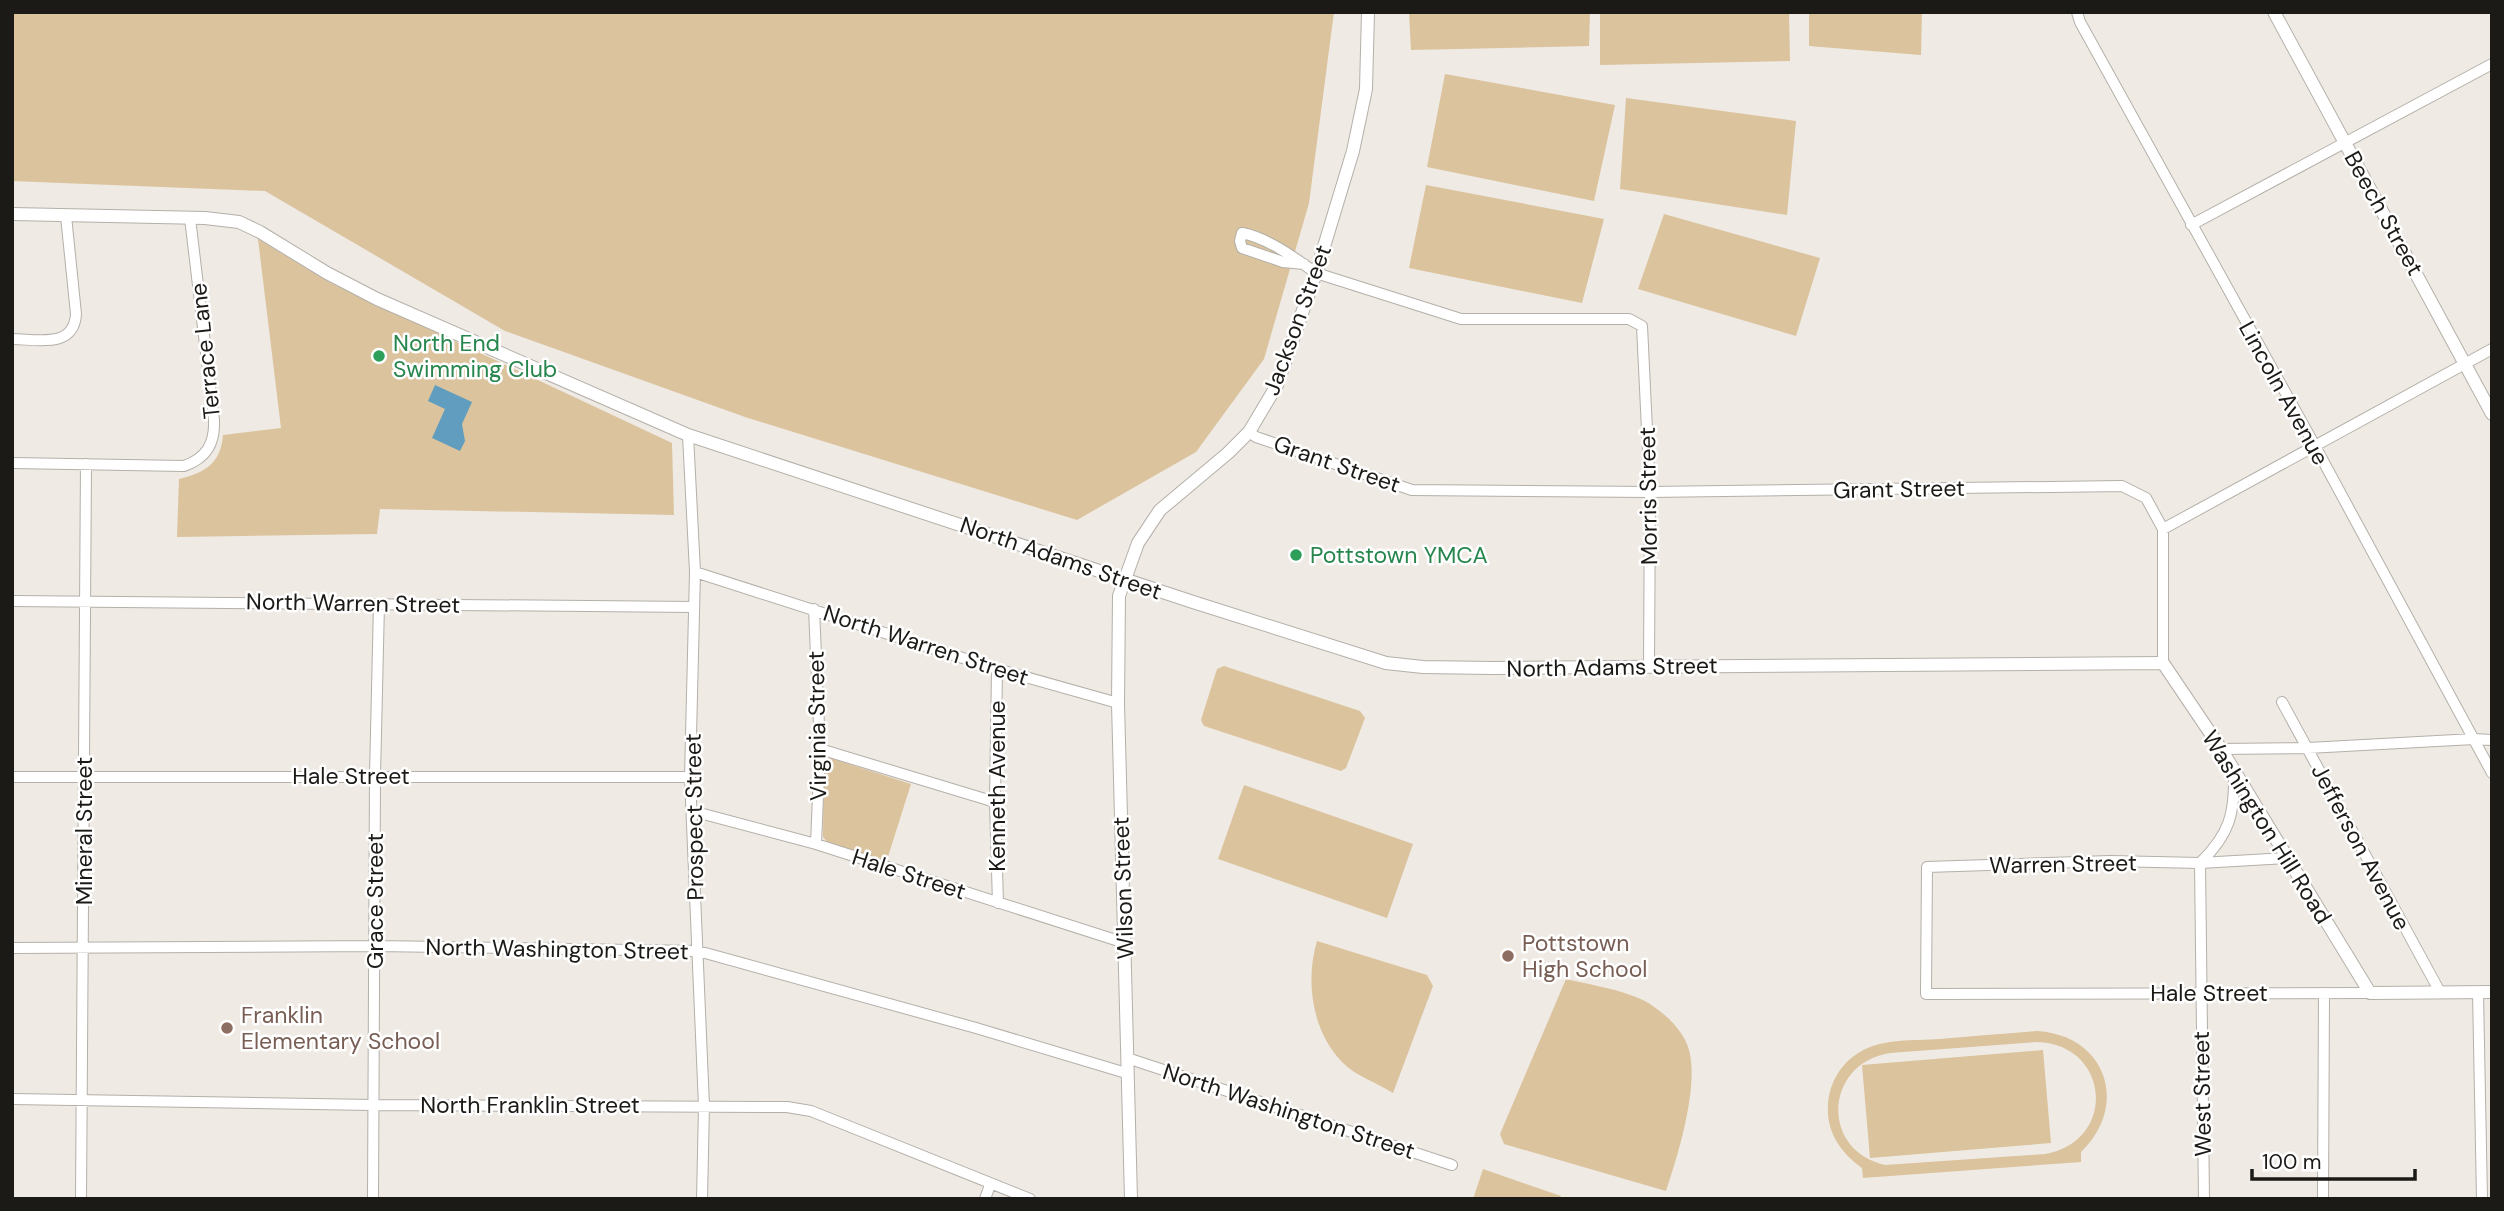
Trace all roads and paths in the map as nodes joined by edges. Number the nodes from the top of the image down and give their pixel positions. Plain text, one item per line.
1 (1368, 12) edge
2 (2077, 12) edge
3 (2274, 12) edge
4 (2492, 64) edge
5 (2345, 141) junction
6 (12, 214) edge
7 (66, 216) junction
8 (190, 218) junction
9 (2191, 225) junction
10 (1304, 264) junction
11 (1316, 273) junction
12 (12, 339) edge
13 (2492, 349) edge
14 (2465, 363) junction
15 (2492, 414) edge
16 (1249, 432) junction
17 (688, 435) junction
18 (2315, 446) junction
19 (12, 463) edge
20 (86, 464) junction
21 (1650, 492) junction
22 (2163, 529) junction
23 (695, 572) junction
24 (1124, 578) junction
25 (86, 600) junction
26 (12, 601) edge
27 (379, 604) junction
28 (694, 607) junction
29 (814, 609) junction
30 (2162, 663) junction
31 (1649, 665) junction
32 (997, 669) junction
33 (2282, 702) dead end
34 (1118, 704) junction
35 (2474, 739) junction
36 (2492, 740) edge
37 (2308, 748) junction
38 (820, 749) junction
39 (2221, 749) junction
40 (2234, 772) junction
41 (2492, 773) edge
42 (375, 776) junction
43 (12, 777) edge
44 (690, 777) junction
45 (83, 778) junction
46 (995, 802) junction
47 (692, 811) junction
48 (817, 844) junction
49 (2287, 858) junction
50 (2200, 863) junction
51 (998, 903) junction
52 (1125, 943) junction
53 (376, 946) junction
54 (12, 948) edge
55 (83, 948) junction
56 (698, 951) junction
57 (2440, 992) junction
58 (2478, 992) junction
59 (2492, 992) edge
60 (2200, 993) junction
61 (2324, 993) junction
62 (2370, 993) junction
63 (1926, 994) joint
64 (1127, 1058) junction
65 (1126, 1073) junction
66 (12, 1099) edge
67 (80, 1100) junction
68 (373, 1105) junction
69 (704, 1106) junction
70 (1452, 1165) dead end
71 (990, 1185) junction
72 (81, 1199) edge
73 (373, 1199) edge
74 (702, 1199) edge
75 (985, 1199) edge
76 (1030, 1199) edge
77 (1131, 1199) edge
78 (2204, 1199) edge
79 (2323, 1199) edge
80 (2482, 1199) edge

1 - 11 street, Jackson Street
2 - 9 street, Lincoln Avenue
3 - 5 street, Beech Street
4 - 5 street
5 - 9 street
5 - 14 street, Beech Street
6 - 7 street, North Adams Street
7 - 8 street, North Adams Street
7 - 12 street
8 - 17 street, North Adams Street
8 - 20 street, Terrace Lane
9 - 18 street, Lincoln Avenue
10 - 10 street
10 - 11 street
11 - 16 street, Jackson Street
11 - 21 street, Morris Street
13 - 14 street
14 - 15 street, Beech Street
14 - 18 street
16 - 21 street, Grant Street
16 - 24 street, Jackson Street
17 - 23 street, Prospect Street
17 - 24 street, North Adams Street
18 - 22 street
18 - 35 street, Lincoln Avenue
19 - 20 street, Terrace Lane
20 - 25 street, Mineral Street
21 - 22 street, Grant Street
21 - 31 street, Morris Street
22 - 30 street
23 - 28 street, Prospect Street
23 - 29 street, North Warren Street
24 - 31 street, North Adams Street
24 - 34 street, Wilson Street
25 - 26 street, North Warren Street
25 - 27 street, North Warren Street
25 - 45 street, Mineral Street
27 - 28 street, North Warren Street
27 - 42 street, Grace Street
28 - 44 street, Prospect Street
29 - 32 street, North Warren Street
29 - 38 street, Virginia Street
30 - 31 street, North Adams Street
30 - 39 street, Washington Hill Road
32 - 34 street, North Warren Street
32 - 46 street, Kenneth Avenue
33 - 37 street, Jefferson Avenue
34 - 52 street, Wilson Street
35 - 36 street
35 - 37 street
35 - 41 street, Lincoln Avenue
37 - 39 street
37 - 57 street, Jefferson Avenue
38 - 46 street
38 - 48 street, Virginia Street
39 - 40 street, Washington Hill Road
40 - 49 street, Washington Hill Road
40 - 50 street
42 - 44 street, Hale Street
42 - 45 street, Hale Street
42 - 53 street, Grace Street
43 - 45 street, Hale Street
44 - 47 street, Prospect Street
45 - 55 street, Mineral Street
46 - 51 street, Kenneth Avenue
47 - 48 street, Hale Street
47 - 56 street, Prospect Street
48 - 51 street, Hale Street
49 - 50 street, Warren Street
49 - 62 street, Washington Hill Road
50 - 60 street, West Street
50 - 63 street, Warren Street
51 - 52 street, Hale Street
52 - 64 street, Wilson Street
53 - 55 street, North Washington Street
53 - 56 street, North Washington Street
53 - 68 street, Grace Street
54 - 55 street, North Washington Street
55 - 67 street, Mineral Street
56 - 65 street, North Washington Street
56 - 69 street, Prospect Street
57 - 58 street, Hale Street
57 - 62 street, Hale Street
58 - 59 street, Hale Street
58 - 80 street
60 - 61 street, Hale Street
60 - 63 street, Hale Street
60 - 78 street, West Street
61 - 62 street, Hale Street
61 - 79 street
64 - 65 street, Wilson Street
64 - 70 street, North Washington Street
65 - 77 street, Wilson Street
66 - 67 street, North Franklin Street
67 - 68 street, North Franklin Street
67 - 72 street, Mineral Street
68 - 69 street, North Franklin Street
68 - 73 street, Grace Street
69 - 71 street, North Franklin Street
69 - 74 street, Prospect Street
71 - 75 street
71 - 76 street, North Franklin Street

